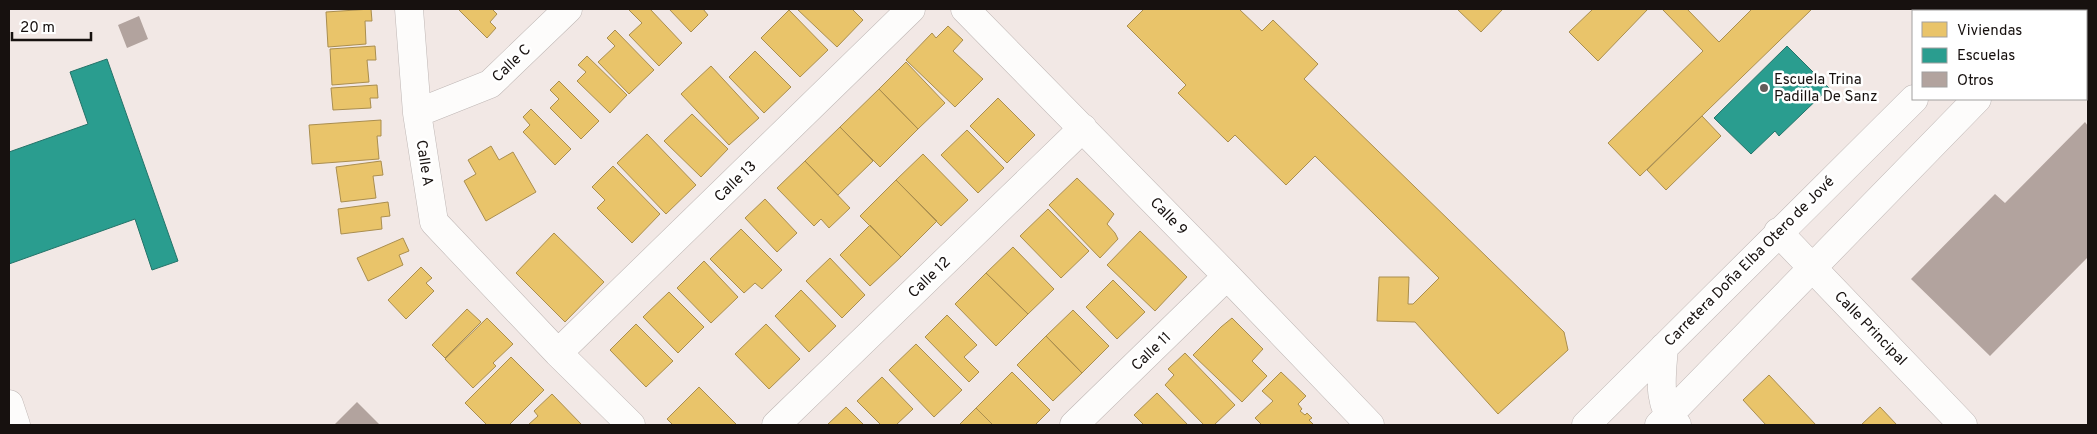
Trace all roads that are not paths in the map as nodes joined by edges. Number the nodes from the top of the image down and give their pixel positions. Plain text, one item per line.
1 (409, 9) edge
2 (568, 9) edge
3 (911, 9) edge
4 (966, 9) edge
5 (1913, 100) edge
6 (1976, 100) edge
7 (417, 113) junction
8 (1083, 128) junction
9 (1778, 232) junction
10 (1812, 267) junction
11 (1227, 276) junction
12 (1664, 347) junction
13 (558, 353) junction
14 (9, 404) edge
15 (1668, 422) edge
16 (16, 425) edge
17 (631, 425) edge
18 (776, 425) edge
19 (1074, 425) edge
20 (1370, 425) edge
21 (1586, 425) edge
22 (1963, 425) edge

1 - 7 street, Calle A
2 - 7 street, Calle C
3 - 13 street, Calle 13
4 - 8 street, Calle 9
5 - 9 street, Carretera Doña Elba Otero de Jové
6 - 10 street
7 - 13 street, Calle A
8 - 11 street, Calle 9
8 - 18 street, Calle 12
9 - 10 street, Calle Principal
9 - 12 street, Carretera Doña Elba Otero de Jové
10 - 15 street
10 - 22 street, Calle Principal
11 - 19 street, Calle 11
11 - 20 street, Calle 9
12 - 15 street
12 - 21 street, Carretera Doña Elba Otero de Jové
13 - 17 street
14 - 16 street

